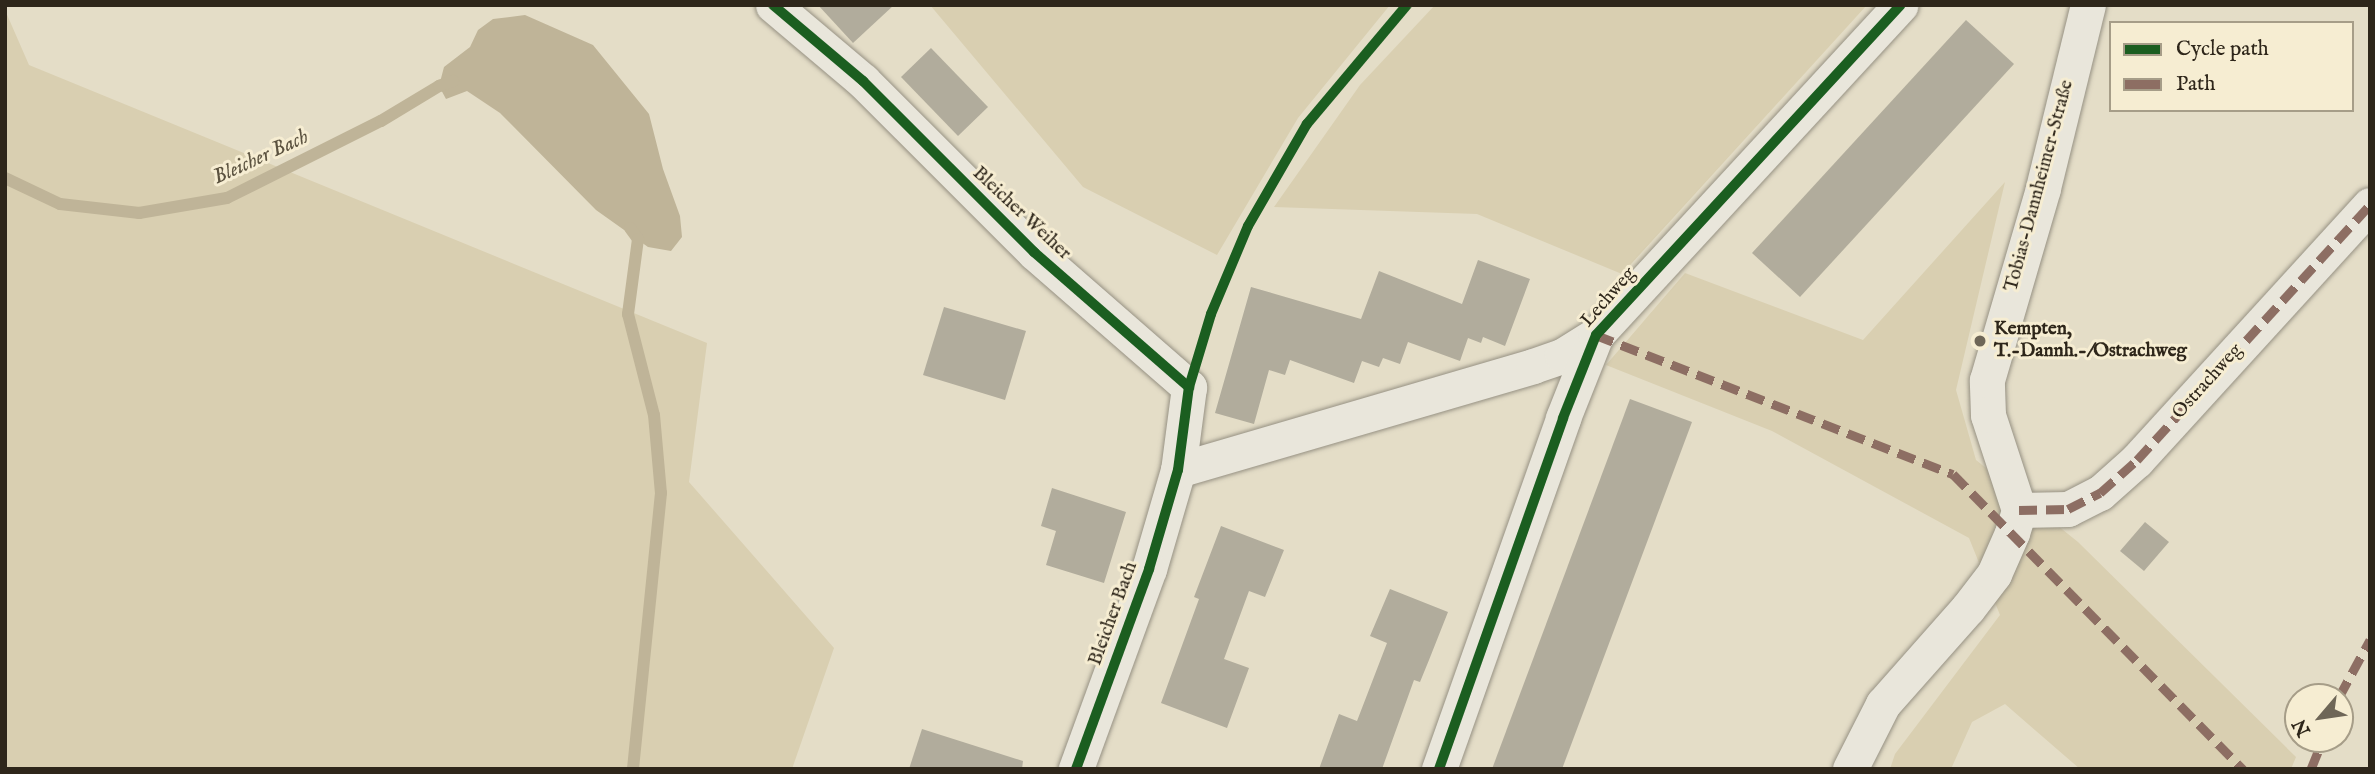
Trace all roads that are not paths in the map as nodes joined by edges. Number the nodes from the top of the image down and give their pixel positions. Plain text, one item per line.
1 (773, 5) edge
2 (1901, 5) edge
3 (2088, 5) edge
4 (2370, 205) edge
5 (1596, 335) junction
6 (1178, 470) junction
7 (2019, 510) junction
8 (1076, 769) edge
9 (1439, 769) edge
10 (1850, 769) edge

1 - 6 street, Bleicher Weiher
2 - 5 street, Lechweg
3 - 7 street, Tobias-Dannheimer-Straße
4 - 7 street, Ostrachweg
5 - 6 street
5 - 9 street, Lechweg
6 - 8 street, Bleicher Bach
7 - 10 street

